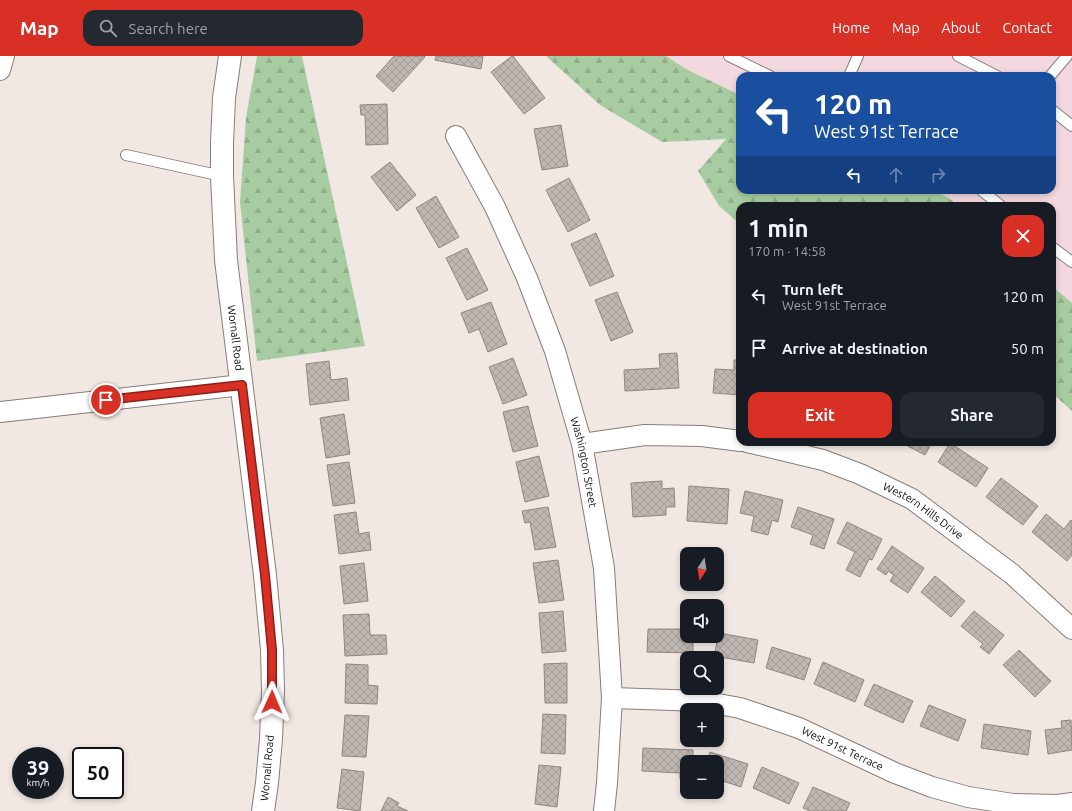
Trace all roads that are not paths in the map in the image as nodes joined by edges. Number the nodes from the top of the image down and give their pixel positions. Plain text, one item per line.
1 (4, 56) edge
2 (230, 56) edge
3 (729, 56) edge
4 (858, 56) edge
5 (958, 56) edge
6 (1067, 56) edge
7 (0, 70) edge
8 (762, 72) edge
9 (851, 72) edge
10 (989, 72) edge
11 (1053, 72) edge
12 (1056, 113) edge
13 (1072, 126) edge
14 (456, 136) dead end
15 (126, 155) dead end
16 (222, 176) junction
17 (986, 194) edge
18 (996, 202) edge
19 (1056, 249) edge
20 (1072, 262) edge
21 (242, 385) junction
22 (0, 412) edge
23 (736, 440) edge
24 (582, 444) junction
25 (764, 446) edge
26 (1072, 628) edge
27 (612, 698) junction
28 (1072, 803) edge
29 (263, 811) edge
30 (604, 811) edge

1 - 7 street
2 - 16 main road, Wornall Road
3 - 8 lane
4 - 9 lane
5 - 10 lane
6 - 11 lane
12 - 13 lane
14 - 24 street, Washington Street
15 - 16 lane
16 - 21 main road, Wornall Road
17 - 18 lane
19 - 20 lane
21 - 22 street
21 - 29 main road, Wornall Road
23 - 24 street
24 - 27 street, Washington Street
25 - 26 street, Western Hills Drive
27 - 28 street, West 91st Terrace
27 - 30 street, Washington Street

